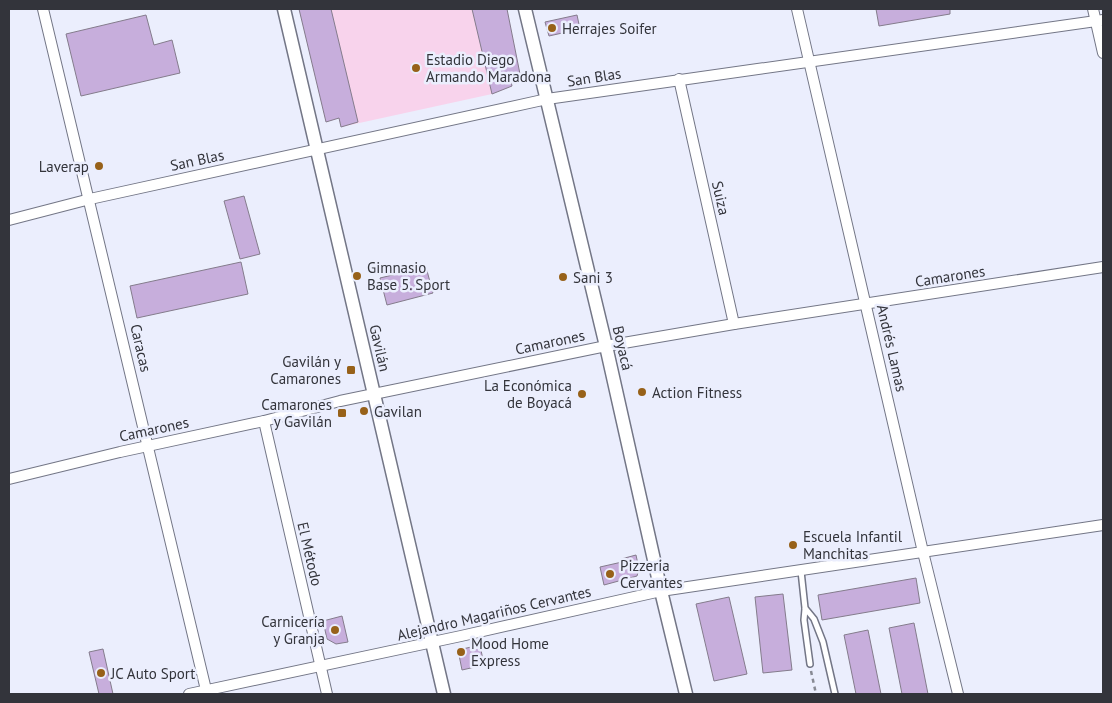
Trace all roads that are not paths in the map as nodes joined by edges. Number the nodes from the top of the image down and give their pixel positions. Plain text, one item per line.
1 (43, 9) edge
2 (284, 9) edge
3 (526, 9) edge
4 (797, 9) edge
5 (1093, 9) edge
6 (1099, 20) edge
7 (1103, 53) edge
8 (809, 61) junction
9 (679, 79) junction
10 (547, 100) junction
11 (318, 150) junction
12 (90, 199) junction
13 (9, 220) edge
14 (1103, 267) edge
15 (867, 304) junction
16 (734, 324) junction
17 (606, 346) junction
18 (374, 395) junction
19 (264, 421) junction
20 (149, 446) junction
21 (9, 479) edge
22 (1103, 525) edge
23 (923, 552) junction
24 (801, 571) junction
25 (661, 590) junction
26 (805, 608) junction
27 (432, 642) junction
28 (810, 664) road end
29 (321, 666) junction
30 (207, 692) edge
31 (189, 694) edge
32 (328, 694) edge
33 (444, 694) edge
34 (686, 694) edge
35 (834, 694) edge
36 (958, 694) edge

1 - 12 street, Caracas
2 - 11 street, Gavilán
3 - 10 street, Boyacá
4 - 8 street, Andrés Lamas
5 - 6 street
6 - 7 street
6 - 8 street, San Blas
8 - 9 street, San Blas
8 - 15 street, Andrés Lamas
9 - 10 street, San Blas
9 - 16 street, Suiza
10 - 11 street, San Blas
10 - 17 street, Boyacá
11 - 12 street, San Blas
11 - 18 street, Gavilán
12 - 13 street, San Blas
12 - 20 street, Caracas
14 - 15 street, Camarones
15 - 16 street, Camarones
15 - 23 street, Andrés Lamas
16 - 17 street, Camarones
17 - 18 street, Camarones
17 - 25 street, Boyacá
18 - 19 street, Camarones
18 - 27 street, Gavilán
19 - 20 street, Camarones
19 - 29 street, El Método
20 - 21 street, Camarones
20 - 30 street, Caracas
22 - 23 street, Alejandro Magariños Cervantes
23 - 24 street, Alejandro Magariños Cervantes
23 - 36 street, Andrés Lamas
24 - 25 street, Alejandro Magariños Cervantes
24 - 26 lane
25 - 27 street, Alejandro Magariños Cervantes
25 - 34 street, Boyacá
26 - 28 lane
26 - 35 lane
27 - 29 street, Alejandro Magariños Cervantes
27 - 33 street, Gavilán
29 - 30 street, Alejandro Magariños Cervantes
29 - 32 street, El Método
30 - 31 street, Alejandro Magariños Cervantes

